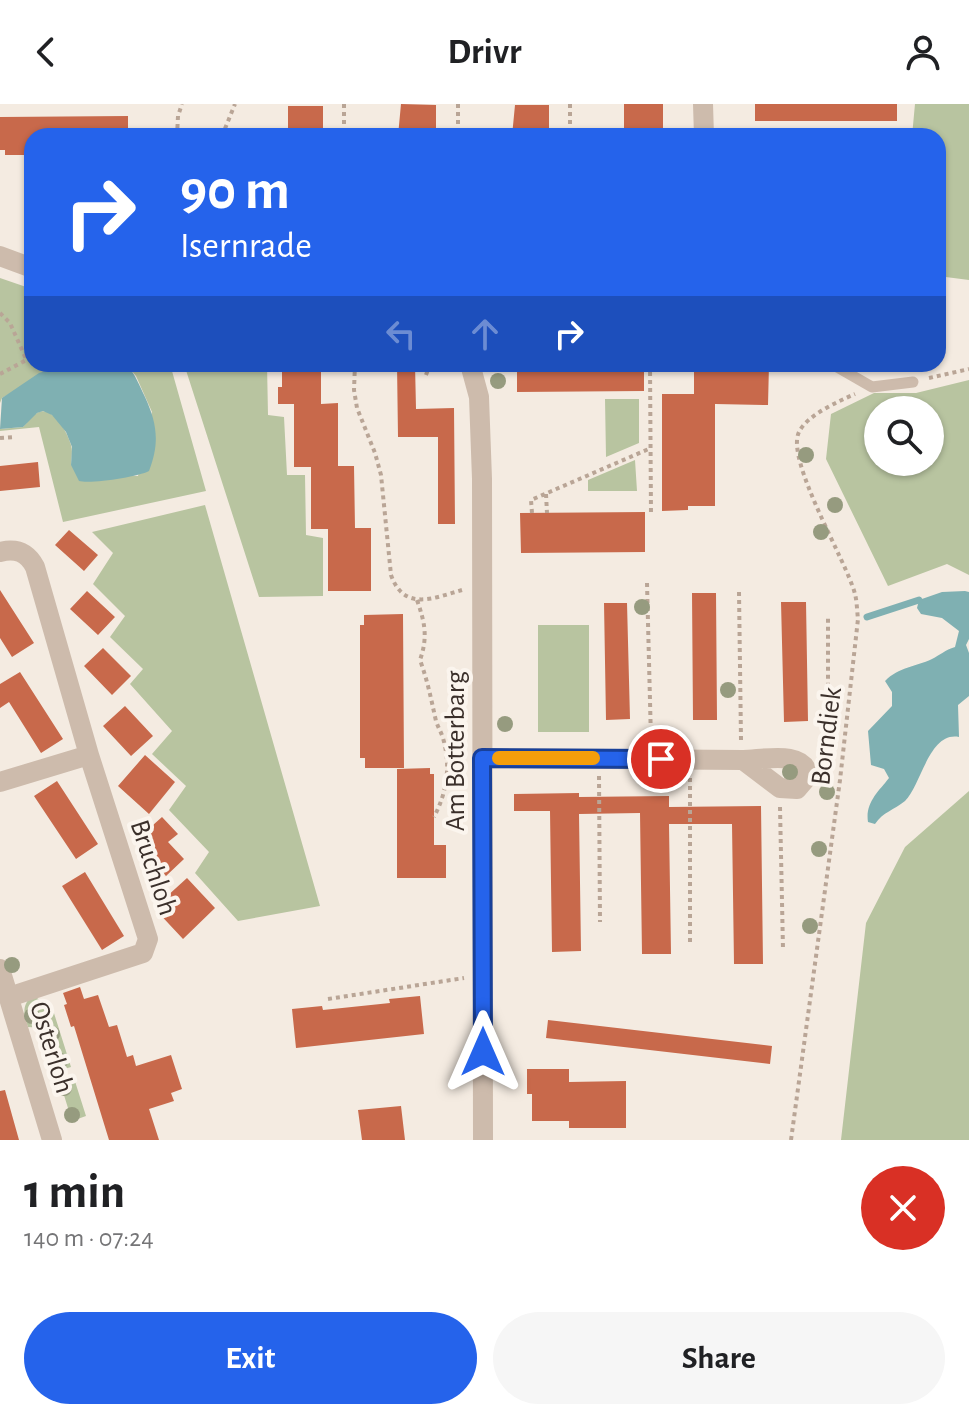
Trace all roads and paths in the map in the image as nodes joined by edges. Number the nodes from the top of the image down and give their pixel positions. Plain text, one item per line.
1 (182, 104) edge
2 (235, 104) edge
3 (344, 104) edge
4 (458, 104) edge
5 (570, 104) edge
6 (703, 104) edge
7 (178, 128) edge
8 (225, 128) edge
9 (344, 128) edge
10 (458, 128) edge
11 (570, 128) edge
12 (704, 128) edge
13 (0, 256) edge
14 (24, 265) edge
15 (0, 313) edge
16 (24, 349) edge
17 (24, 361) edge
18 (969, 369) edge
19 (355, 372) edge
20 (427, 372) edge
21 (472, 372) edge
22 (650, 372) edge
23 (846, 372) edge
24 (0, 374) edge
25 (426, 375) dead end
26 (913, 382) joint
27 (872, 387) junction
28 (15, 437) dead end
29 (0, 438) edge
30 (651, 448) junction
31 (546, 494) junction
32 (532, 513) dead end
33 (547, 513) dead end
34 (651, 516) dead end
35 (0, 552) edge
36 (647, 583) dead end
37 (465, 590) dead end
38 (739, 592) dead end
39 (417, 600) junction
40 (828, 615) dead end
41 (651, 742) dead end
42 (819, 747) dead end
43 (742, 751) joint
44 (89, 755) junction
45 (482, 758) junction
46 (690, 768) dead end
47 (599, 769) dead end
48 (832, 779) dead end
49 (840, 780) junction
50 (0, 782) edge
51 (780, 804) dead end
52 (434, 817) dead end
53 (600, 922) dead end
54 (690, 943) dead end
55 (783, 949) dead end
56 (0, 969) edge
57 (467, 977) dead end
58 (9, 997) junction
59 (328, 999) dead end
60 (52, 1140) edge
61 (483, 1140) edge
62 (791, 1140) edge

1 - 7 path
2 - 8 path
3 - 9 path
4 - 10 path
5 - 11 path
6 - 12 street
13 - 14 street
15 - 16 path
17 - 24 path
18 - 26 path
19 - 39 path
20 - 25 path
21 - 45 street, Am Botterbarg
22 - 30 path
23 - 27 lane
26 - 27 lane
27 - 49 path, Borndiek
28 - 29 path
30 - 31 path
30 - 34 path
31 - 32 path
31 - 33 path
35 - 44 street, Bruchloh
36 - 41 path
37 - 39 path
38 - 43 path
39 - 52 path
40 - 42 path
43 - 45 street
44 - 50 street
44 - 58 street, Bruchloh
45 - 61 street, Am Botterbarg
46 - 54 path
47 - 53 path
48 - 49 path
49 - 62 path, Borndiek
51 - 55 path
56 - 58 street, Osterloh
57 - 59 path
58 - 60 street, Osterloh

